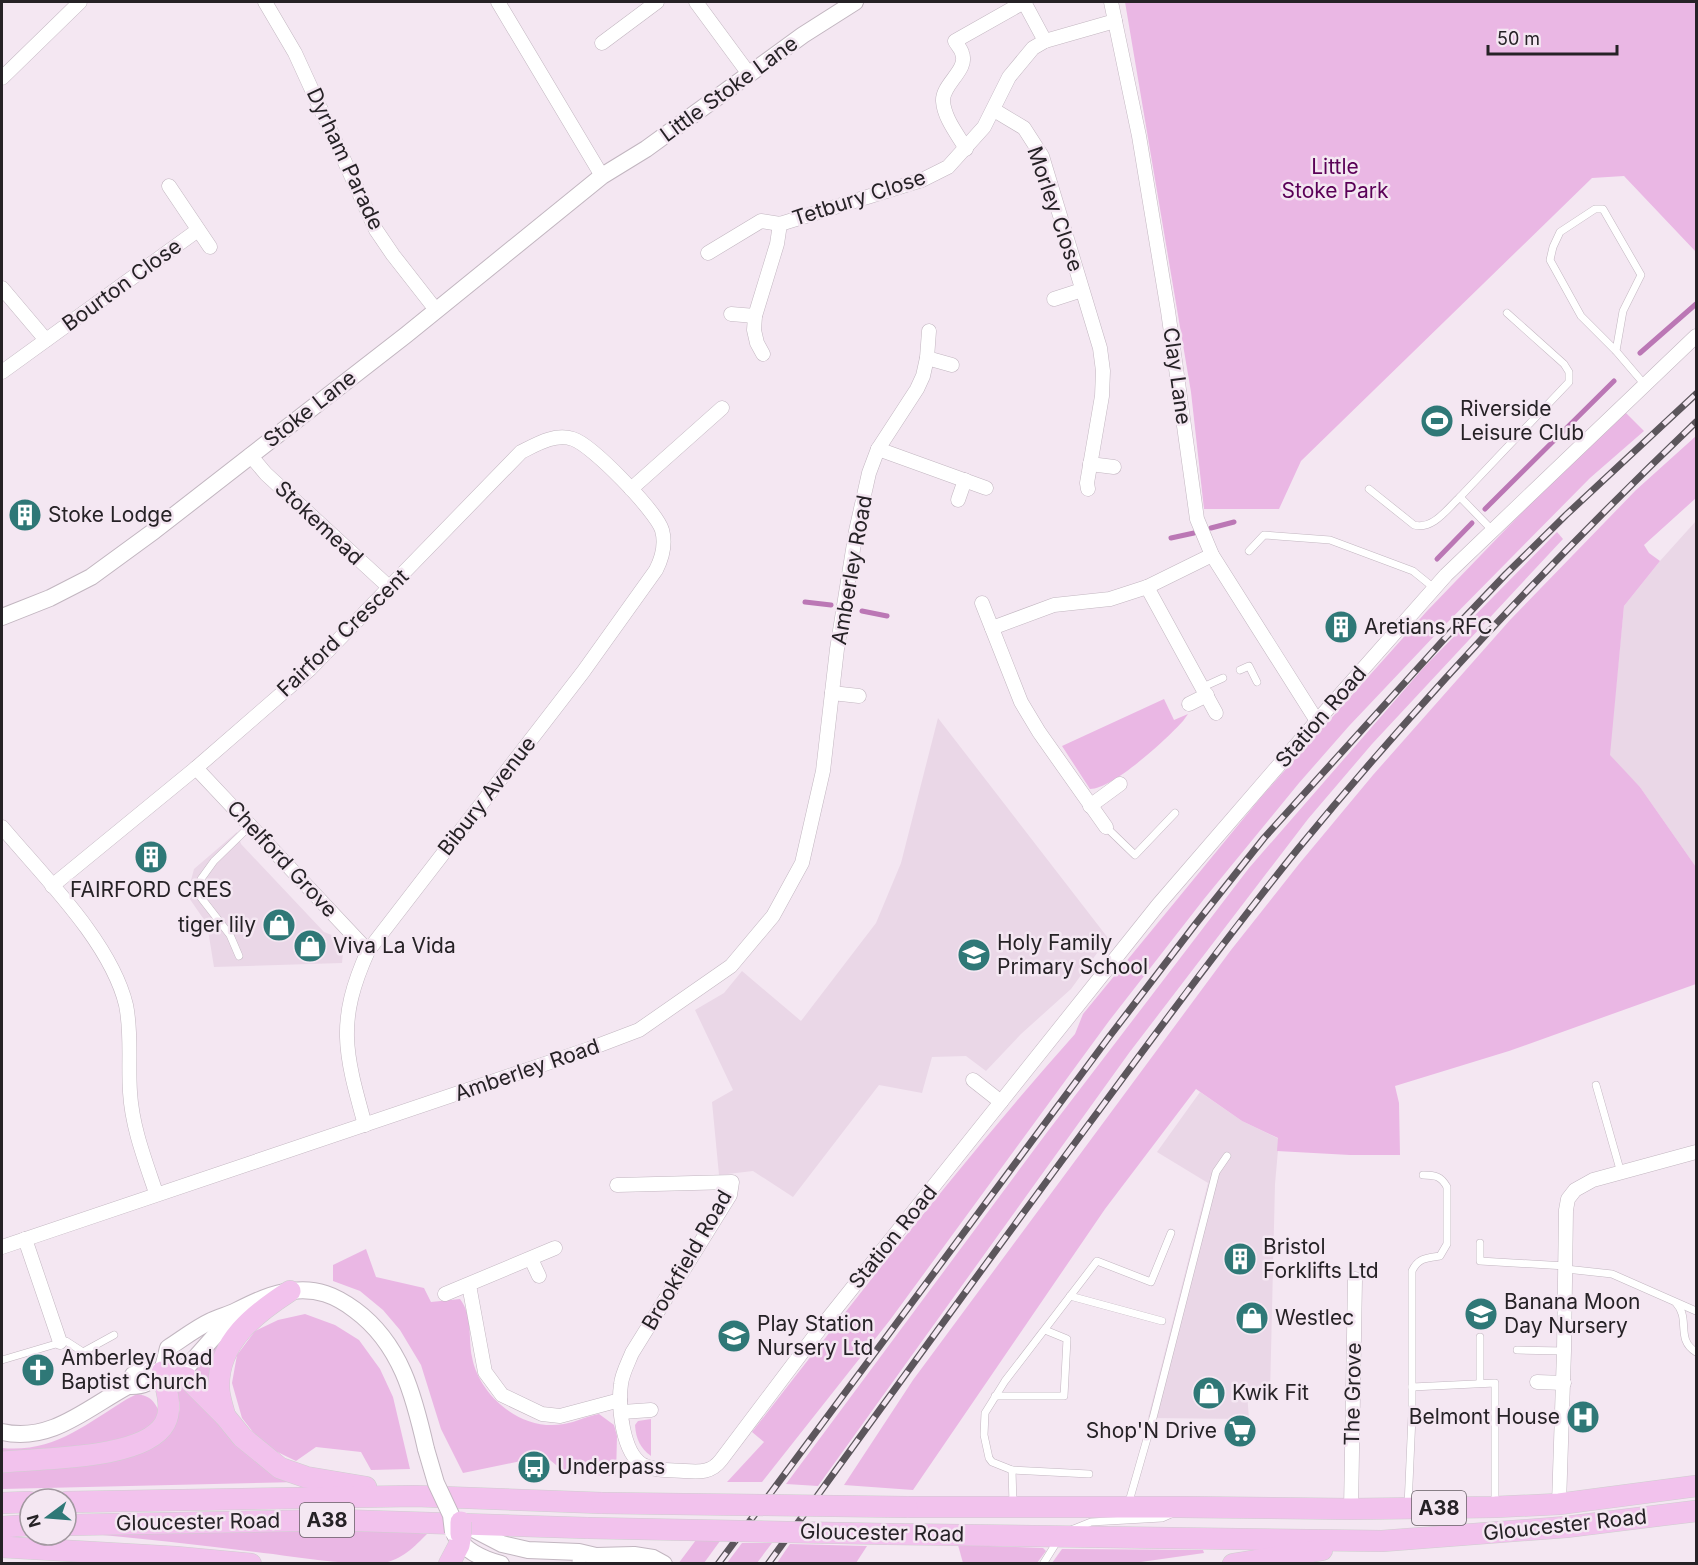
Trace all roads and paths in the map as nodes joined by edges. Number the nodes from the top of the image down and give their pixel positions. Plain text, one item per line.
1 (80, 2) edge
2 (265, 2) edge
3 (498, 2) edge
4 (657, 2) edge
5 (696, 2) edge
6 (855, 2) edge
7 (1111, 2) edge
8 (1115, 21) junction
9 (1046, 41) junction
10 (602, 43) dead end
11 (749, 74) junction
12 (2, 78) edge
13 (994, 110) junction
14 (966, 149) junction
15 (602, 176) junction
16 (169, 186) dead end
17 (780, 224) junction
18 (198, 230) junction
19 (210, 248) dead end
20 (708, 253) dead end
21 (2, 288) edge
22 (1082, 290) junction
23 (1054, 299) dead end
24 (436, 310) junction
25 (1507, 313) dead end
26 (731, 314) dead end
27 (755, 316) junction
28 (929, 331) dead end
29 (1696, 336) edge
30 (46, 340) junction
31 (1616, 351) junction
32 (764, 354) dead end
33 (927, 358) junction
34 (952, 364) dead end
35 (2, 372) edge
36 (1645, 385) junction
37 (722, 408) dead end
38 (878, 449) junction
39 (250, 455) junction
40 (1090, 464) junction
41 (1114, 467) dead end
42 (965, 480) junction
43 (986, 488) dead end
44 (630, 489) junction
45 (1088, 489) dead end
46 (1369, 489) dead end
47 (1460, 497) junction
48 (958, 500) dead end
49 (1493, 531) junction
50 (1249, 551) dead end
51 (1212, 555) junction
52 (1147, 586) junction
53 (390, 588) junction
54 (1434, 588) junction
55 (982, 603) dead end
56 (2, 617) edge
57 (992, 628) junction
58 (1240, 670) dead end
59 (1223, 678) dead end
60 (1257, 682) dead end
61 (1205, 691) junction
62 (832, 693) junction
63 (859, 696) dead end
64 (1190, 704) dead end
65 (1216, 713) dead end
66 (1317, 720) junction
67 (196, 768) junction
68 (1120, 784) dead end
69 (1090, 806) junction
70 (1175, 813) dead end
71 (250, 825) junction
72 (2, 827) edge
73 (1106, 827) joint
74 (52, 886) junction
75 (368, 951) junction
76 (239, 956) dead end
77 (973, 1080) dead end
78 (1596, 1085) dead end
79 (1001, 1102) junction
80 (365, 1125) junction
81 (1696, 1152) edge
82 (1227, 1156) dead end
83 (1621, 1173) junction
84 (1423, 1175) dead end
85 (617, 1185) dead end
86 (156, 1193) junction
87 (1171, 1233) dead end
88 (25, 1239) junction
89 (1480, 1243) dead end
90 (2, 1247) edge
91 (555, 1248) dead end
92 (531, 1259) junction
93 (1566, 1267) junction
94 (539, 1276) dead end
95 (1355, 1279) dead end
96 (469, 1285) junction
97 (290, 1291) junction
98 (446, 1294) dead end
99 (1070, 1296) junction
100 (1674, 1300) junction
101 (236, 1311) junction
102 (1696, 1311) edge
103 (1162, 1321) dead end
104 (1046, 1330) junction
105 (114, 1335) dead end
106 (1480, 1337) dead end
107 (60, 1342) junction
108 (1517, 1350) dead end
109 (1564, 1351) junction
110 (1696, 1353) edge
111 (2, 1360) edge
112 (162, 1372) junction
113 (1537, 1382) dead end
114 (1480, 1383) junction
115 (1564, 1383) junction
116 (1412, 1387) junction
117 (995, 1396) junction
118 (621, 1406) junction
119 (651, 1410) dead end
120 (225, 1416) junction
121 (2, 1432) edge
122 (721, 1460) joint
123 (2, 1462) edge
124 (1012, 1470) junction
125 (1089, 1474) dead end
126 (1696, 1486) edge
127 (415, 1496) junction
128 (18, 1502) edge
129 (78, 1502) edge
130 (2, 1503) edge
131 (1559, 1503) junction
132 (1013, 1507) junction
133 (1128, 1507) junction
134 (1180, 1507) junction
135 (1495, 1507) junction
136 (1352, 1509) junction
137 (1408, 1509) junction
138 (1696, 1511) edge
139 (78, 1525) edge
140 (18, 1526) edge
141 (2, 1527) edge
142 (460, 1529) junction
143 (1382, 1541) junction
144 (1056, 1544) junction
145 (2, 1547) edge
146 (596, 1556) junction
147 (658, 1561) edge
148 (251, 1563) edge
149 (449, 1563) edge
150 (501, 1563) edge
151 (578, 1563) edge
152 (1043, 1563) edge
153 (1233, 1563) edge

1 - 12 street
2 - 24 street, Dyrham Parade
3 - 15 street
4 - 10 street
5 - 11 street
6 - 11 street, Little Stoke Lane
7 - 8 street, Clay Lane
8 - 9 street, Tetbury Close
8 - 51 street, Clay Lane
9 - 13 street, Tetbury Close
9 - 14 street
11 - 15 street, Little Stoke Lane
13 - 14 street, Tetbury Close
13 - 22 street, Morley Close
14 - 17 street, Tetbury Close
15 - 24 street, Stoke Lane
16 - 18 street, Bourton Close
17 - 20 street, Tetbury Close
17 - 27 street, Tetbury Close
18 - 19 street, Bourton Close
18 - 30 street, Bourton Close
21 - 30 street, Bourton Close
22 - 23 street, Morley Close
22 - 40 street, Morley Close
24 - 39 street, Stoke Lane
25 - 47 lane
26 - 27 street
27 - 32 street, Tetbury Close
28 - 33 street, Amberley Road
29 - 36 street, Station Road
30 - 35 street, Bourton Close
31 - 31 lane
31 - 36 lane
33 - 34 street
33 - 38 street, Amberley Road
36 - 49 street, Station Road
37 - 44 street
38 - 42 street
38 - 62 street, Amberley Road
39 - 53 street, Stokemead
39 - 56 street, Stoke Lane
40 - 41 street
40 - 45 street, Morley Close
42 - 43 street
42 - 48 street
44 - 53 street, Fairford Crescent
44 - 75 street, Bibury Avenue
46 - 47 lane
47 - 49 lane
49 - 54 street, Station Road
50 - 54 lane
51 - 52 street
51 - 66 street, Clay Lane
52 - 57 street
52 - 61 street
53 - 67 street, Fairford Crescent
54 - 66 street, Station Road
55 - 57 street
57 - 69 street
58 - 60 lane
59 - 61 lane
61 - 64 street
61 - 65 street
62 - 63 street
62 - 80 street, Amberley Road
66 - 79 street, Station Road
67 - 71 street, Chelford Grove
67 - 74 street, Fairford Crescent
68 - 69 street
69 - 73 street
70 - 73 lane
71 - 75 street, Chelford Grove
71 - 76 lane
72 - 74 street
74 - 86 street
75 - 80 street, Bibury Avenue
77 - 79 street
78 - 83 lane
79 - 122 street, Station Road
80 - 86 street, Amberley Road
81 - 83 street
82 - 133 lane
83 - 93 street
84 - 116 lane
85 - 118 street, Brookfield Road
86 - 88 street, Amberley Road
87 - 99 lane
88 - 90 street, Amberley Road
88 - 107 street
89 - 93 lane
91 - 92 street
92 - 94 street
92 - 96 street
93 - 100 lane
93 - 109 street
95 - 136 street, The Grove
96 - 98 street
96 - 118 street
97 - 101 street
97 - 120 main road
97 - 142 street, bridge
99 - 103 lane
99 - 104 lane
100 - 102 lane
100 - 110 lane
101 - 112 street
101 - 112 street
104 - 117 lane
104 - 117 lane
105 - 107 lane
106 - 114 lane
107 - 111 lane
108 - 109 lane
109 - 115 street
112 - 120 main road
112 - 121 street
112 - 123 main road
113 - 115 street
114 - 116 lane
114 - 135 lane
115 - 131 street
116 - 137 lane
117 - 124 lane
118 - 119 street
118 - 122 street, Brookfield Road
120 - 127 main road
124 - 125 lane
124 - 132 lane
126 - 131 main road, Gloucester Road / A38
127 - 129 main road, Gloucester Road / A38
127 - 132 main road, Gloucester Road / A38, bridge
128 - 130 main road
131 - 135 main road, Gloucester Road / A38
132 - 133 main road, Gloucester Road / A38
133 - 134 main road, Gloucester Road / A38
134 - 136 main road, Gloucester Road / A38
134 - 144 lane
135 - 137 main road, Gloucester Road / A38
136 - 137 main road, Gloucester Road / A38
138 - 143 main road, Gloucester Road / A38
139 - 144 main road, Gloucester Road / A38, bridge
140 - 141 main road
142 - 146 street
142 - 149 main road
142 - 150 street
143 - 144 main road, Gloucester Road / A38
143 - 153 main road
144 - 152 lane
145 - 148 main road
146 - 147 street
146 - 151 street

